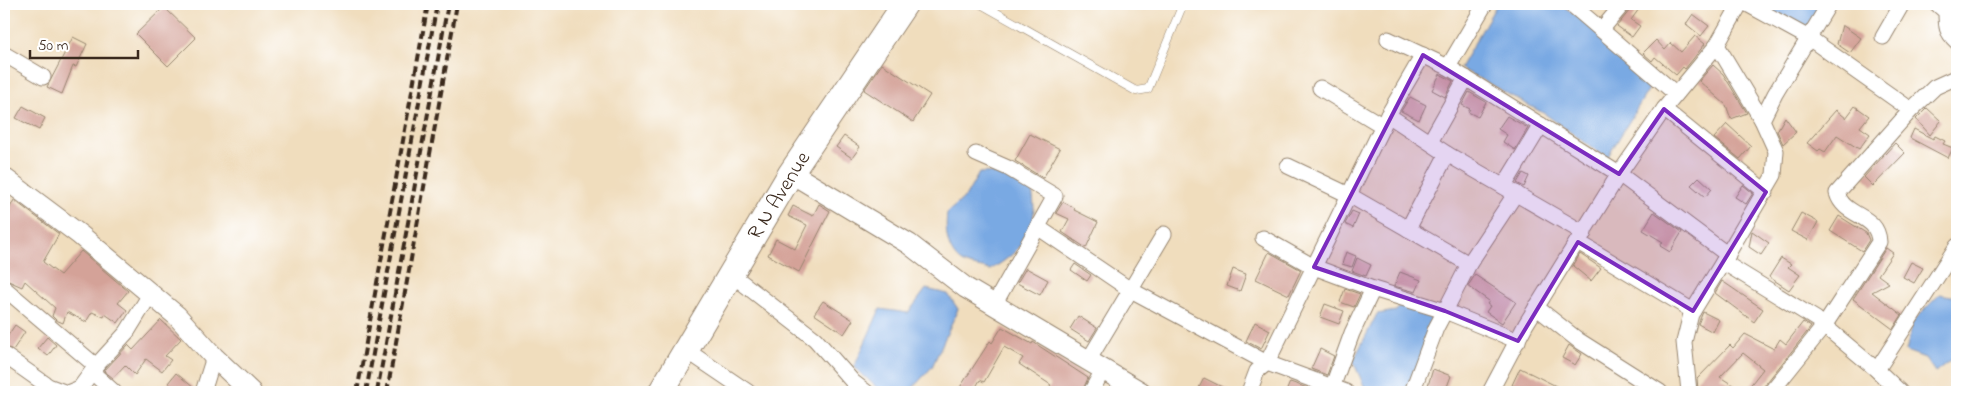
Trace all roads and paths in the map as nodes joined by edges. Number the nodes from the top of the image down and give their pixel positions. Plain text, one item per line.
1 (905, 4) edge
2 (981, 4) edge
3 (1182, 4) edge
4 (1485, 4) edge
5 (1571, 4) edge
6 (1623, 4) edge
7 (1740, 4) edge
8 (1746, 4) edge
9 (1829, 4) edge
10 (1902, 4) edge
11 (1945, 6) edge
12 (1602, 29) junction
13 (1883, 37) dead end
14 (1809, 38) junction
15 (1388, 39) dead end
16 (1957, 42) edge
17 (1717, 45) junction
18 (4, 54) edge
19 (1423, 55) junction
20 (1448, 66) junction
21 (43, 77) dead end
22 (1957, 77) edge
23 (1466, 78) junction
24 (1320, 88) dead end
25 (1676, 94) junction
26 (1664, 108) junction
27 (1911, 110) junction
28 (1762, 120) junction
29 (1385, 121) junction
30 (1541, 125) junction
31 (1430, 142) junction
32 (976, 154) dead end
33 (1447, 154) junction
34 (1288, 166) dead end
35 (791, 172) junction
36 (1619, 174) junction
37 (4, 178) edge
38 (1510, 190) junction
39 (1766, 192) junction
40 (1349, 195) junction
41 (1039, 228) junction
42 (1408, 229) junction
43 (1164, 234) dead end
44 (1581, 237) junction
45 (1263, 238) dead end
46 (1957, 246) edge
47 (1725, 258) junction
48 (1469, 264) junction
49 (1314, 267) junction
50 (731, 274) junction
51 (4, 288) edge
52 (1129, 289) junction
53 (1373, 289) junction
54 (151, 294) junction
55 (994, 305) junction
56 (1536, 307) junction
57 (1445, 311) junction
58 (1693, 311) junction
59 (1824, 326) junction
60 (1518, 341) junction
61 (686, 350) junction
62 (4, 355) edge
63 (214, 357) junction
64 (1267, 363) junction
65 (1096, 365) junction
66 (94, 369) junction
67 (1877, 370) junction
68 (1339, 390) edge
69 (64, 392) edge
70 (70, 392) edge
71 (114, 392) edge
72 (202, 392) edge
73 (251, 392) edge
74 (661, 392) edge
75 (748, 392) edge
76 (866, 392) edge
77 (1090, 392) edge
78 (1141, 392) edge
79 (1249, 392) edge
80 (1412, 392) edge
81 (1490, 392) edge
82 (1660, 392) edge
83 (1689, 392) edge
84 (1770, 392) edge
85 (1900, 392) edge

1 - 35 main road, R N Avenue
2 - 3 lane
4 - 20 street
5 - 12 street
6 - 12 street
7 - 17 street
8 - 14 street
9 - 14 street
10 - 13 street
11 - 16 street
12 - 25 street
14 - 27 street
14 - 28 street
15 - 19 street
17 - 25 street
17 - 28 street
18 - 21 street
19 - 20 street
19 - 29 street
20 - 23 street
22 - 27 street
23 - 30 street
23 - 31 street
24 - 29 street
25 - 26 street
26 - 36 street
26 - 39 street
27 - 59 street
28 - 39 street
29 - 31 street
29 - 40 street
30 - 36 street
30 - 38 street
31 - 33 street
32 - 41 street
33 - 38 street
33 - 42 street
34 - 40 street
35 - 50 main road, R N Avenue
35 - 55 street
36 - 44 street
36 - 47 street
37 - 54 street
38 - 44 street
38 - 48 street
39 - 47 street
40 - 42 street
40 - 49 street
41 - 52 street
41 - 55 street
42 - 48 street
43 - 52 street
44 - 56 street
44 - 58 street
45 - 49 street
46 - 67 street
47 - 58 street
47 - 59 street
48 - 57 street
49 - 53 street
49 - 64 street
50 - 61 main road, R N Avenue
50 - 76 street
51 - 66 street
52 - 64 street
52 - 65 street
53 - 57 street
53 - 68 street
54 - 63 street
54 - 66 street
55 - 65 street
56 - 60 street
56 - 82 street
57 - 60 street
57 - 80 street
58 - 83 street
59 - 67 street
59 - 84 street
60 - 81 street
61 - 74 main road, R N Avenue
61 - 75 street
62 - 69 street
63 - 72 street
63 - 73 street
64 - 68 street
64 - 79 street
65 - 77 street
65 - 78 street
66 - 70 street
66 - 71 street
67 - 85 street

